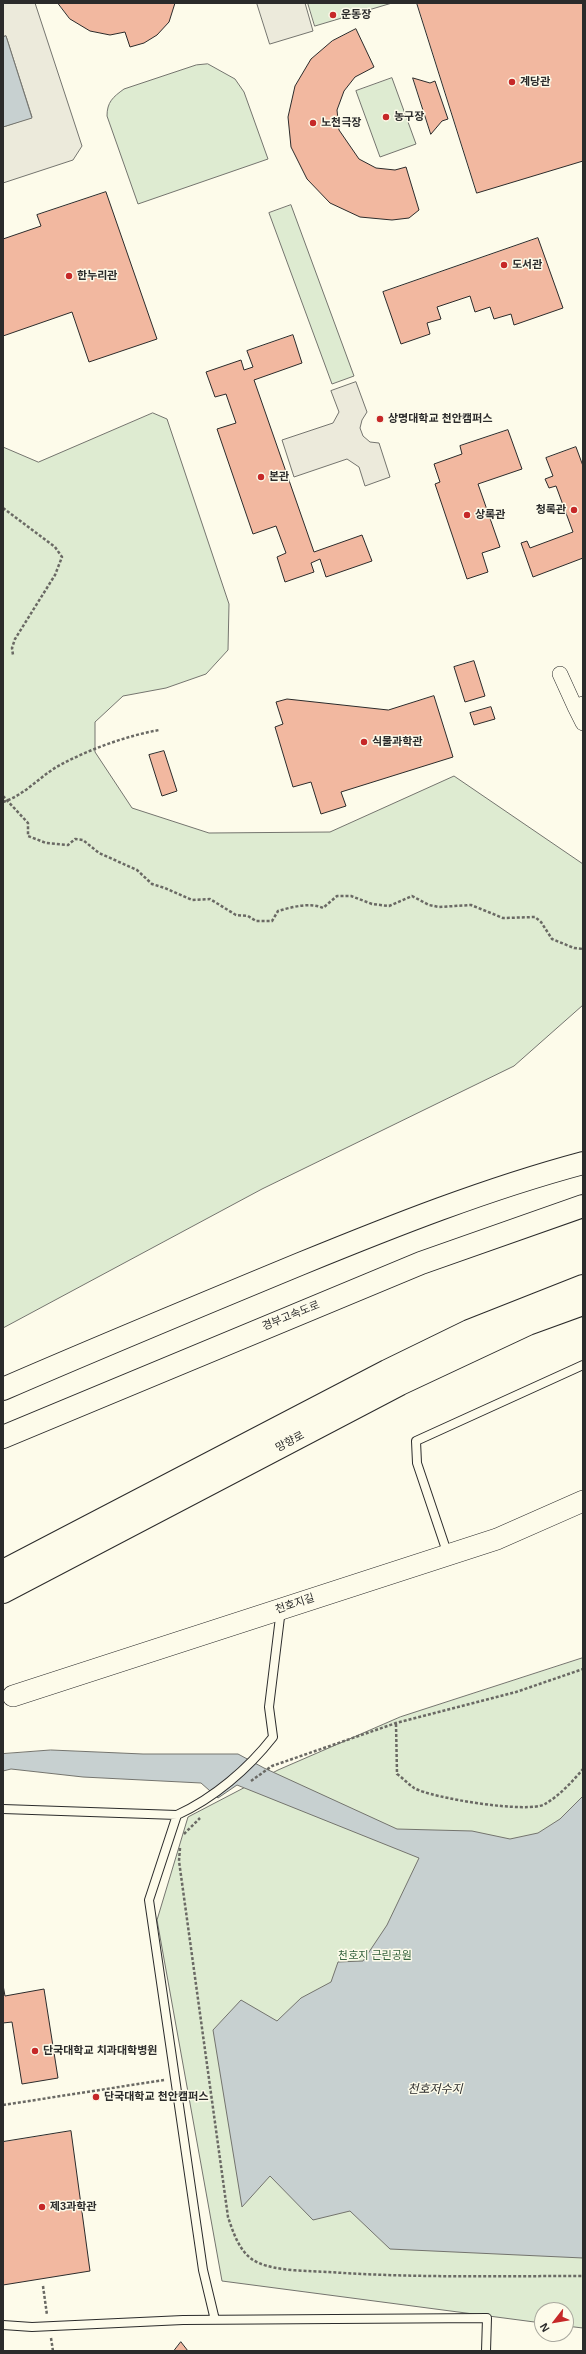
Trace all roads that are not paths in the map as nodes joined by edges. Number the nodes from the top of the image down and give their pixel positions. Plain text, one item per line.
1 (560, 674) dead end
2 (579, 706) edge
3 (583, 722) edge
4 (583, 1163) edge
5 (583, 1206) edge
6 (583, 1286) edge
7 (583, 1304) edge
8 (583, 1365) edge
9 (3, 1389) edge
10 (3, 1437) edge
11 (583, 1501) edge
12 (448, 1555) junction
13 (3, 1570) edge
14 (3, 1592) edge
15 (282, 1608) junction
16 (8, 1698) edge
17 (3, 1809) edge
18 (177, 1814) junction
19 (215, 2320) junction
20 (3, 2325) edge
21 (486, 2351) edge

1 - 2 street
2 - 3 street
4 - 9 main road
5 - 10 main road, 경부고속도로
6 - 13 main road, 망향로
7 - 14 main road, 망향로
8 - 12 lane
11 - 12 street, 천호지길
12 - 15 street, 천호지길
15 - 16 street, 천호지길
15 - 18 lane
17 - 18 lane
18 - 19 lane
19 - 20 lane
19 - 21 lane

